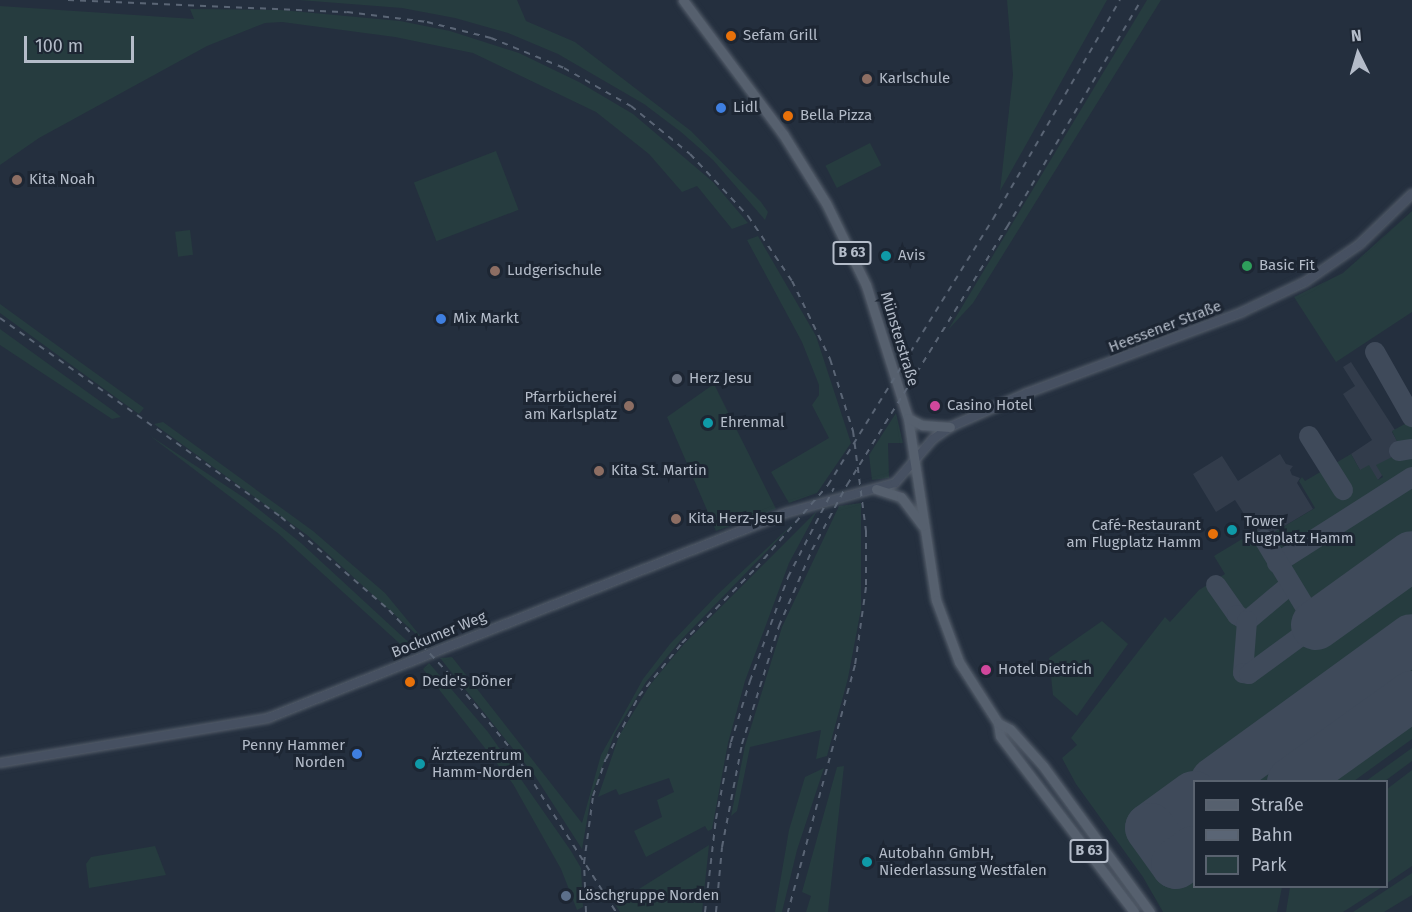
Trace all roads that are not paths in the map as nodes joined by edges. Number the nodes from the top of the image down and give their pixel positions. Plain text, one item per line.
1 (684, 0) edge
2 (1412, 195) edge
3 (908, 418) junction
4 (950, 427) junction
5 (916, 461) junction
6 (876, 489) junction
7 (925, 529) junction
8 (998, 723) junction
9 (0, 763) edge
10 (1134, 912) edge
11 (1150, 912) edge

1 - 3 main road, Münsterstraße / B 63
2 - 4 main road, Heessener Straße
3 - 4 main road
3 - 5 main road, Münsterstraße / B 63
4 - 5 main road, Heessener Straße
5 - 6 main road, Bockumer Weg
5 - 7 main road, Münsterstraße / B 63
6 - 7 main road
6 - 9 main road, Bockumer Weg
7 - 8 main road, Münsterstraße / B 63
8 - 10 main road, Münsterstraße / B 63
8 - 11 main road, Münsterstraße / B 63

